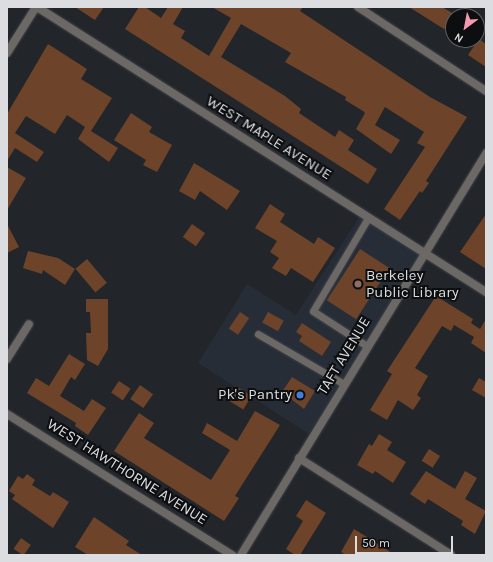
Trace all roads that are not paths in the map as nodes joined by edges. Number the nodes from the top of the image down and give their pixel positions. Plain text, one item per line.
1 (37, 7) edge
2 (358, 7) edge
3 (7, 53) edge
4 (486, 91) edge
5 (486, 153) edge
6 (368, 218) junction
7 (424, 253) junction
8 (486, 292) edge
9 (29, 324) dead end
10 (258, 334) dead end
11 (367, 346) junction
12 (7, 359) edge
13 (344, 384) junction
14 (8, 416) edge
15 (299, 458) junction
16 (232, 555) edge
17 (241, 555) edge
18 (451, 555) edge

1 - 3 street
1 - 6 street, WEST MAPLE AVENUE
2 - 4 street
5 - 7 street, TAFT AVENUE
6 - 7 street, WEST MAPLE AVENUE
6 - 11 lane
7 - 8 street, WEST MAPLE AVENUE
7 - 11 street, TAFT AVENUE
9 - 12 street
10 - 13 lane
11 - 13 street, TAFT AVENUE
13 - 15 street, TAFT AVENUE
14 - 16 street, WEST HAWTHORNE AVENUE
15 - 17 street, TAFT AVENUE
15 - 18 street

